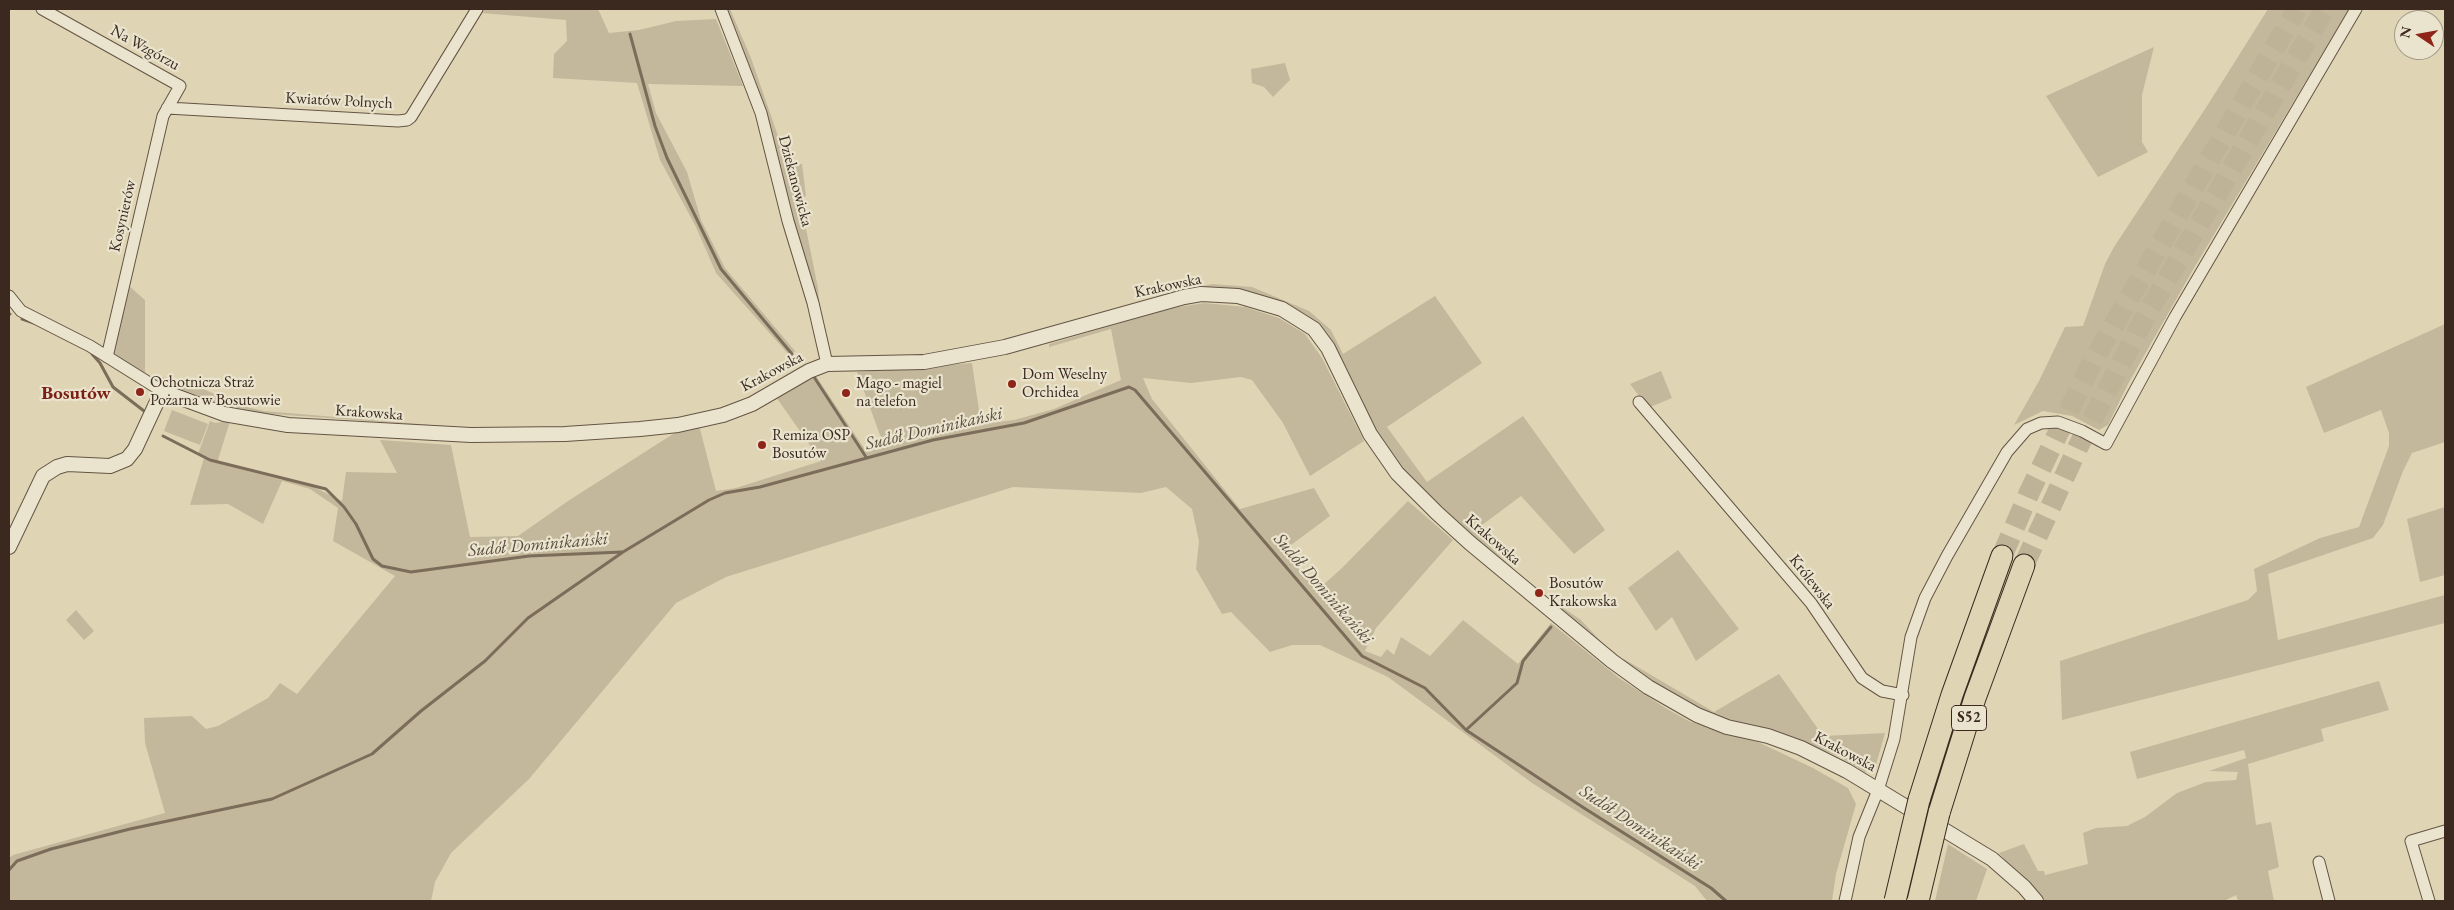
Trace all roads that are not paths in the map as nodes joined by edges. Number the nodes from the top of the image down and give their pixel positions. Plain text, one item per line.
1 (42, 9) edge
2 (477, 9) edge
3 (721, 9) edge
4 (2356, 9) edge
5 (180, 86) joint
6 (167, 108) junction
7 (9, 296) edge
8 (106, 358) junction
9 (827, 364) junction
10 (162, 391) junction
11 (1639, 402) dead end
12 (9, 547) edge
13 (2002, 556) tunnel mouth
14 (2024, 565) tunnel mouth
15 (1903, 695) junction
16 (1878, 790) junction
17 (2445, 831) edge
18 (2319, 862) dead end
19 (1845, 901) edge
20 (1895, 901) edge
21 (1918, 901) edge
22 (2036, 901) edge
23 (2329, 901) edge
24 (2429, 901) edge

1 - 5 street, Na Wzgórzu
2 - 6 street, Kwiatów Polnych
3 - 9 street, Dziekanowicka
4 - 15 street
5 - 6 street, Kosynierów
6 - 8 street, Kosynierów
7 - 8 street
8 - 10 street
9 - 10 street, Krakowska
9 - 16 street, Krakowska
10 - 12 street
11 - 15 street, Królewska
13 - 20 highway, S52, bridge
14 - 21 highway, S52, bridge
15 - 16 street
16 - 19 street
16 - 22 street, Krakowska
17 - 24 street
18 - 23 street

